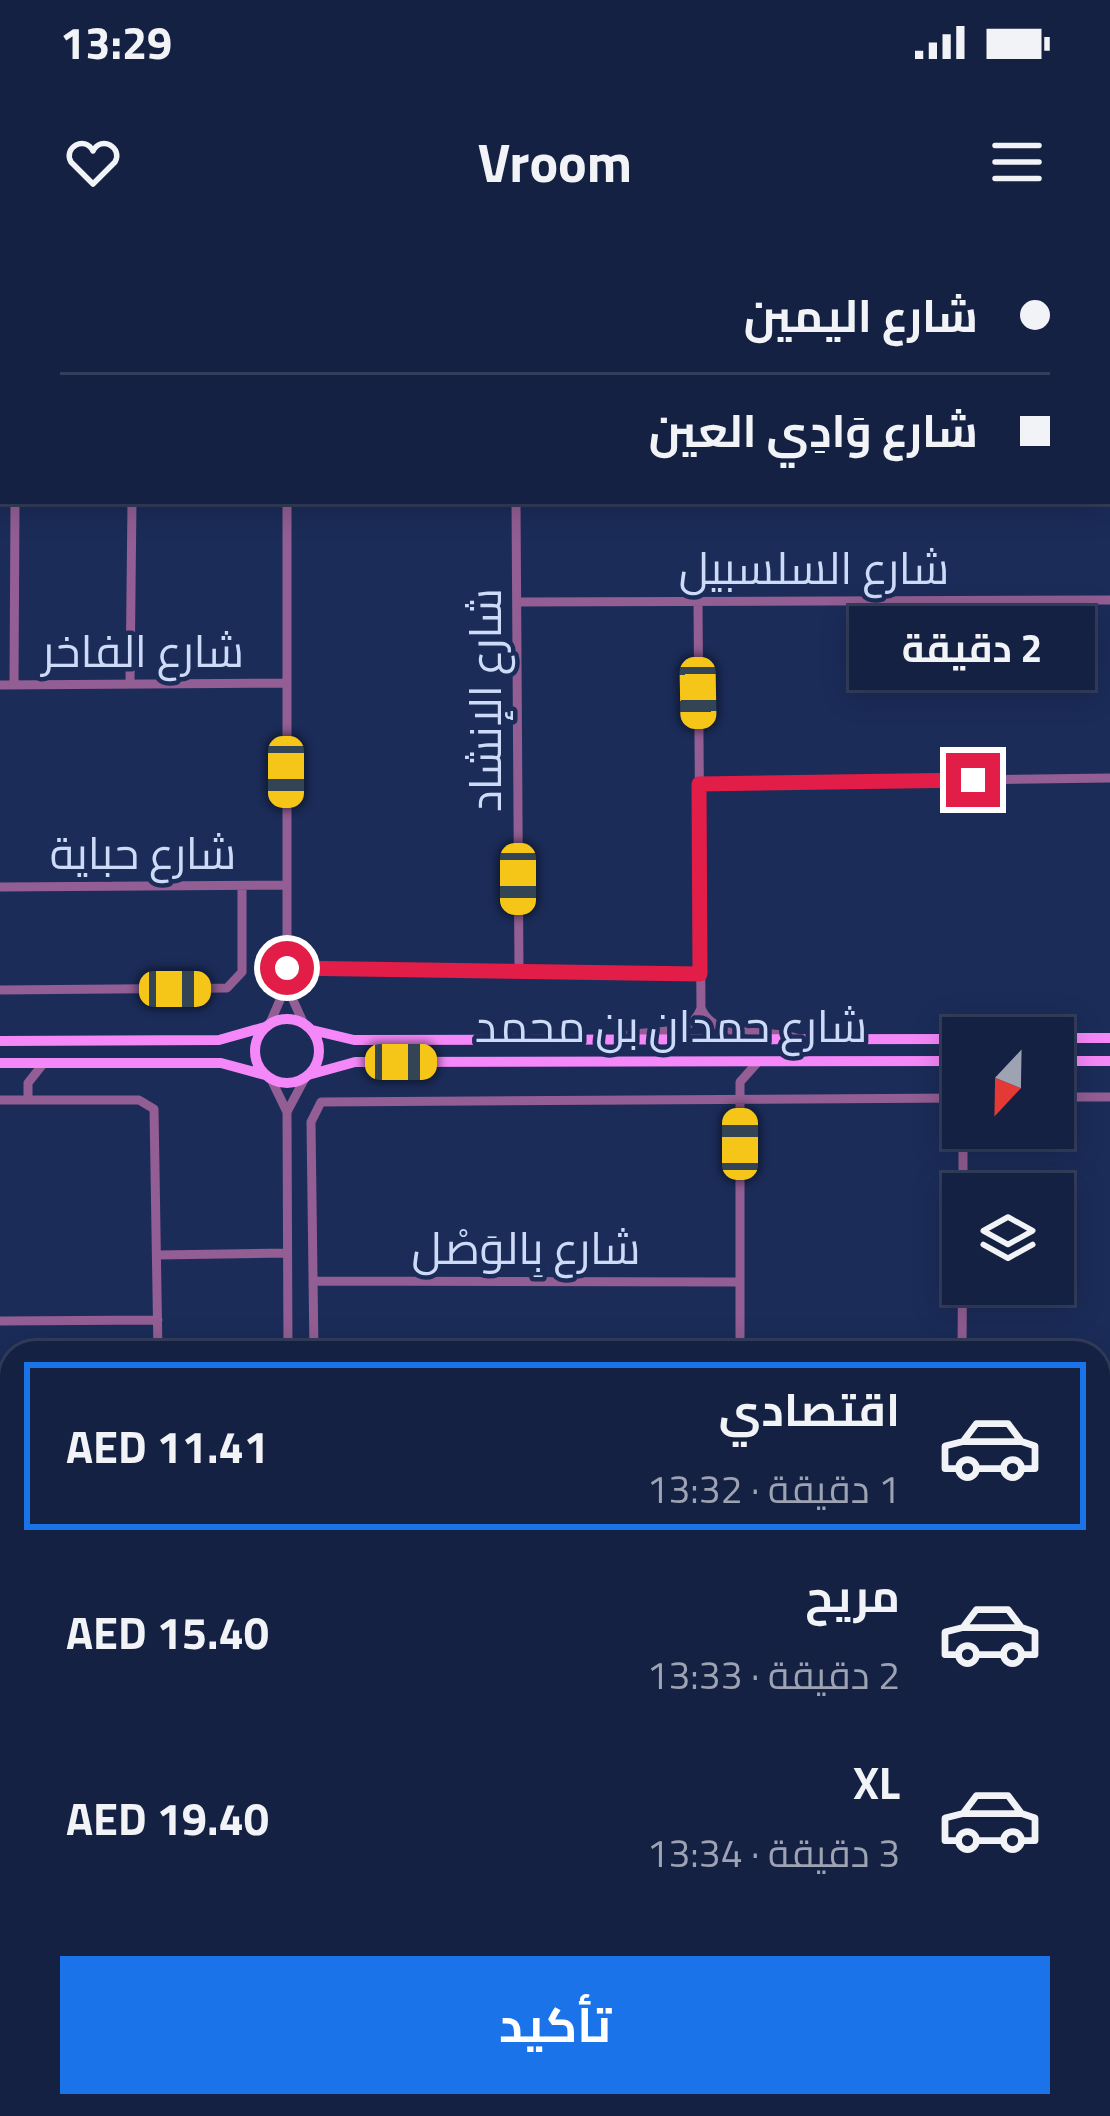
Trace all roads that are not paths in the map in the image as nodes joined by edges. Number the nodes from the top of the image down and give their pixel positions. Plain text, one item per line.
1 (15, 504) edge
2 (131, 504) edge
3 (287, 504) edge
4 (516, 504) edge
5 (14, 575) junction
6 (0, 576) edge
7 (1110, 599) edge
8 (518, 602) junction
9 (698, 602) junction
10 (286, 683) junction
11 (130, 684) junction
12 (0, 685) edge
13 (14, 685) junction
14 (1110, 778) edge
15 (699, 784) junction
16 (287, 885) junction
17 (242, 886) junction
18 (0, 887) edge
19 (287, 968) junction
20 (519, 971) junction
21 (700, 974) junction
22 (286, 984) junction
23 (0, 990) edge
24 (701, 1008) junction
25 (267, 1025) junction
26 (308, 1026) junction
27 (1074, 1038) edge
28 (1110, 1038) edge
29 (615, 1039) junction
30 (942, 1039) edge
31 (801, 1040) junction
32 (0, 1041) edge
33 (1110, 1060) edge
34 (722, 1061) junction
35 (942, 1061) edge
36 (1074, 1061) edge
37 (757, 1063) junction
38 (6, 1064) edge
39 (43, 1064) junction
40 (306, 1076) junction
41 (268, 1077) junction
42 (740, 1082) junction
43 (28, 1083) junction
44 (942, 1097) edge
45 (1074, 1097) edge
46 (1110, 1097) edge
47 (740, 1098) junction
48 (0, 1100) edge
49 (28, 1100) junction
50 (287, 1112) junction
51 (287, 1253) junction
52 (158, 1255) junction
53 (313, 1281) junction
54 (740, 1282) junction
55 (962, 1305) edge
56 (158, 1320) junction
57 (0, 1321) edge
58 (158, 1341) edge
59 (289, 1341) edge
60 (314, 1341) edge
61 (740, 1341) edge
62 (962, 1341) edge

1 - 5 street
2 - 11 street
3 - 10 street
4 - 8 street, شارع الإنشاد
5 - 6 street
5 - 13 street
7 - 9 street, شارع السلسبيل
8 - 9 street, شارع السلسبيل
8 - 20 street, شارع الإنشاد
9 - 15 street
10 - 11 street, شارع الفاخر
10 - 16 street
11 - 13 street, شارع الفاخر
12 - 13 street, شارع الفاخر
14 - 15 street
15 - 21 street
16 - 17 street, شارع حباية
16 - 19 street
17 - 18 street, شارع حباية
17 - 23 street
19 - 20 street
19 - 22 street
20 - 21 street
21 - 24 street
22 - 25 street
22 - 26 street
24 - 29 street
24 - 31 street
25 - 26 main road
25 - 32 main road
25 - 41 main road
26 - 29 main road, شارع حمدان بن محمد
26 - 40 main road
27 - 28 main road
29 - 31 main road, شارع حمدان بن محمد
30 - 31 main road, شارع حمدان بن محمد
33 - 36 main road
34 - 37 main road, شارع حمدان بن محمد
34 - 40 main road, شارع حمدان بن محمد
34 - 42 street
35 - 37 main road, شارع حمدان بن محمد
37 - 42 street
38 - 39 main road
38 - 43 street
39 - 41 main road
39 - 43 street
40 - 41 main road
40 - 50 street
41 - 50 street
42 - 47 street
43 - 49 street
44 - 47 street
45 - 46 street
47 - 53 street
47 - 54 street
48 - 49 street
49 - 52 street
50 - 51 street
51 - 52 street
51 - 59 street
52 - 56 street
53 - 54 street, شارع بِالوَصْل
53 - 60 street
54 - 61 street
55 - 62 street
56 - 57 street
56 - 58 street

